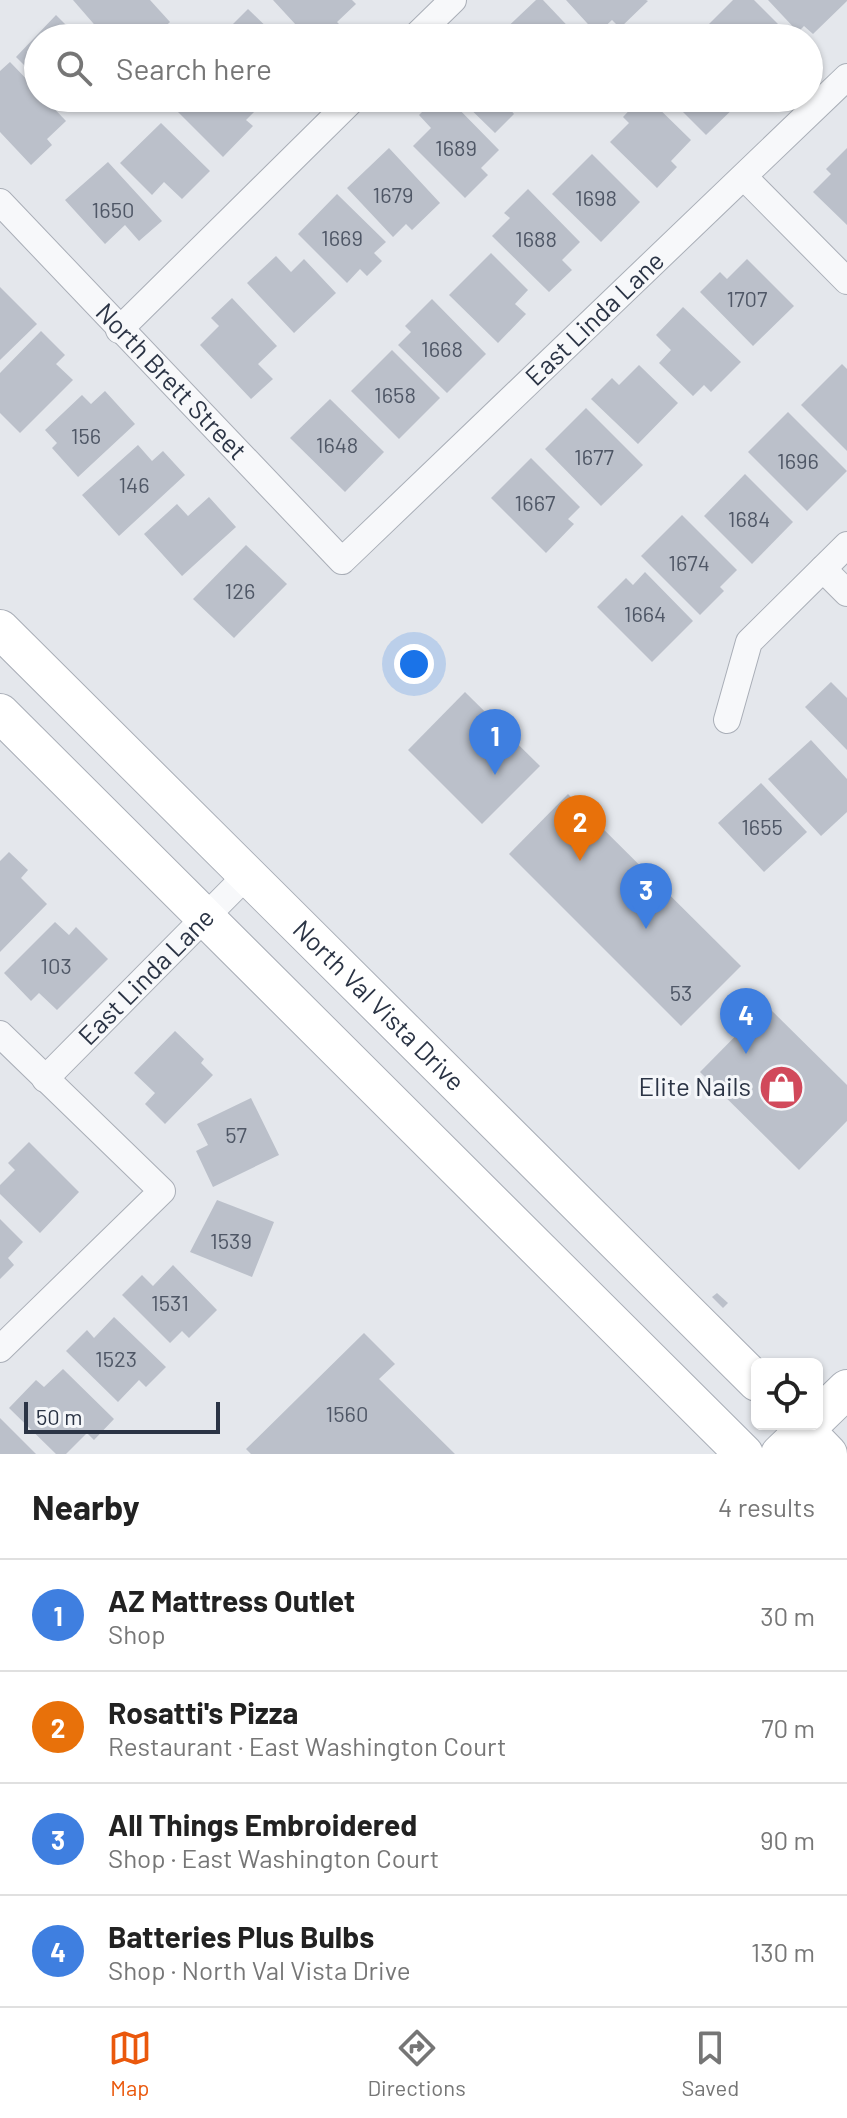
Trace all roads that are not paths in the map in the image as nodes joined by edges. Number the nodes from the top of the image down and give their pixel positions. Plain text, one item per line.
1 (453, 0) edge
2 (428, 24) edge
3 (847, 77) edge
4 (823, 101) edge
5 (340, 112) edge
6 (812, 112) edge
7 (745, 178) junction
8 (0, 202) edge
9 (847, 281) edge
10 (119, 330) junction
11 (847, 545) edge
12 (342, 561) joint
13 (823, 569) junction
14 (847, 593) edge
15 (0, 629) edge
16 (0, 713) edge
17 (727, 720) dead end
18 (247, 875) junction
19 (205, 918) junction
20 (0, 1034) edge
21 (45, 1079) junction
22 (0, 1349) edge
23 (751, 1376) edge
24 (847, 1389) edge
25 (817, 1439) edge
26 (744, 1454) edge

1 - 2 street
3 - 4 street, East Linda Lane
5 - 10 street
6 - 7 street, East Linda Lane
7 - 9 street
7 - 12 street, East Linda Lane
8 - 10 street, North Brett Street
10 - 12 street, North Brett Street
11 - 13 street
13 - 14 street
13 - 17 street
15 - 18 main road, North Val Vista Drive
16 - 19 main road
18 - 19 street, East Linda Lane
18 - 23 main road, North Val Vista Drive
19 - 21 street, East Linda Lane
19 - 26 main road
20 - 21 street
21 - 22 street
24 - 25 main road

